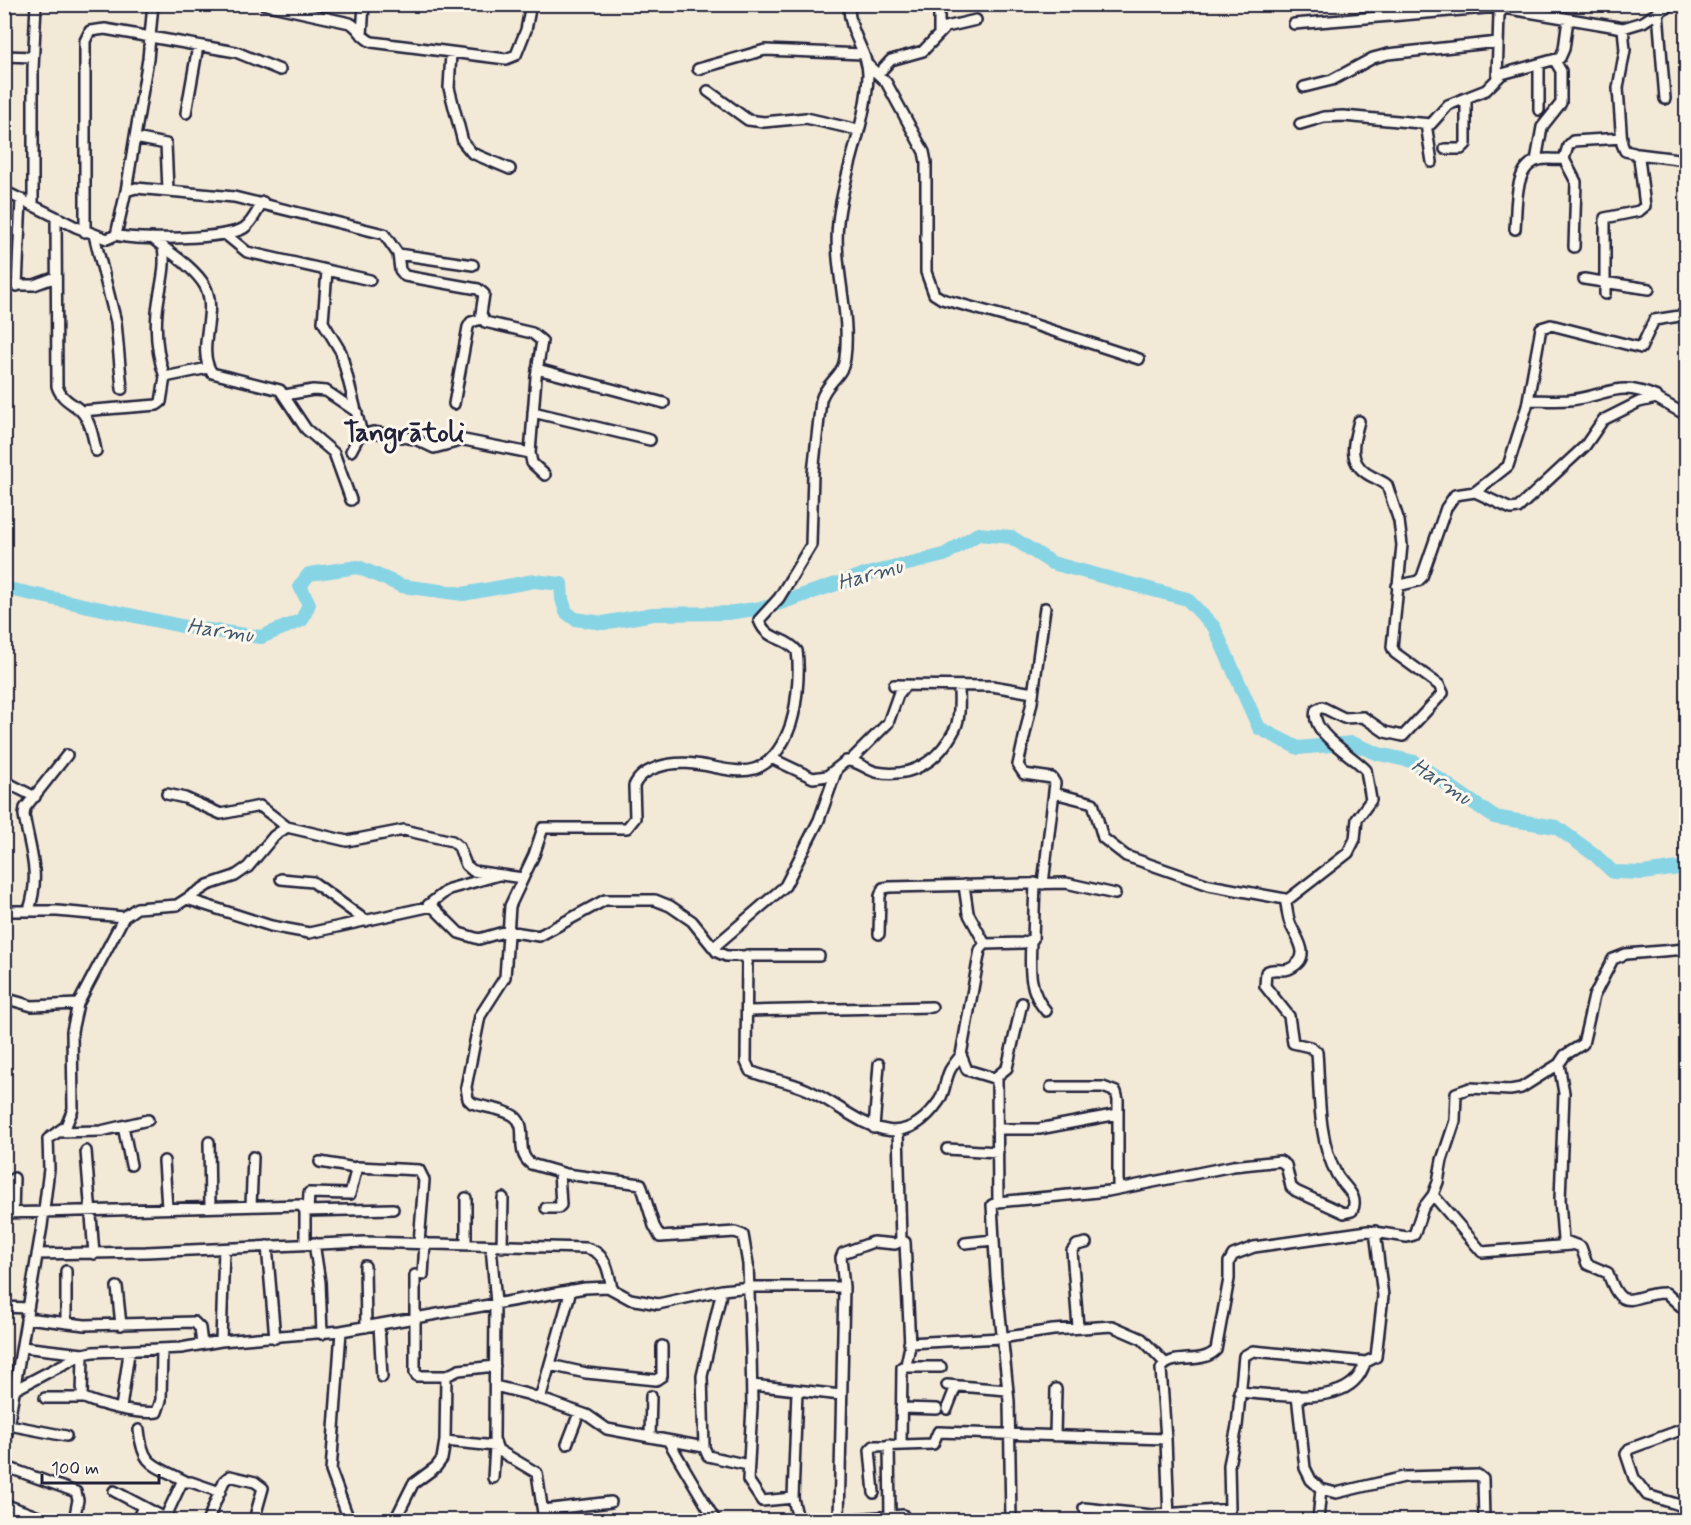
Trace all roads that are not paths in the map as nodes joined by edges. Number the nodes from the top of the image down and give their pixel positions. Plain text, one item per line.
1 (36, 4) edge
2 (153, 4) edge
3 (263, 4) edge
4 (364, 4) edge
5 (531, 4) edge
6 (849, 4) edge
7 (939, 4) edge
8 (1671, 4) edge
9 (278, 6) edge
10 (1498, 9) edge
11 (1658, 12) junction
12 (1568, 19) junction
13 (976, 20) dead end
14 (1294, 24) dead end
15 (1623, 28) junction
16 (939, 32) junction
17 (362, 37) junction
18 (150, 39) junction
19 (1498, 42) junction
20 (198, 46) junction
21 (451, 53) junction
22 (4, 56) edge
23 (33, 57) junction
24 (865, 59) junction
25 (1555, 61) junction
26 (1539, 64) junction
27 (698, 69) dead end
28 (280, 70) dead end
29 (879, 73) junction
30 (1497, 78) junction
31 (1304, 87) dead end
32 (708, 91) dead end
33 (1466, 98) junction
34 (1665, 99) dead end
35 (1539, 110) dead end
36 (186, 113) dead end
37 (1300, 124) dead end
38 (1426, 124) junction
39 (858, 130) junction
40 (135, 138) junction
41 (1622, 138) junction
42 (1445, 149) dead end
43 (1638, 154) junction
44 (1564, 159) junction
45 (1536, 160) junction
46 (1686, 160) edge
47 (1432, 162) dead end
48 (510, 169) dead end
49 (168, 190) junction
50 (4, 191) edge
51 (126, 191) junction
52 (21, 199) junction
53 (263, 202) junction
54 (33, 206) junction
55 (56, 217) junction
56 (1515, 229) dead end
57 (90, 233) junction
58 (225, 234) junction
59 (116, 235) junction
60 (152, 238) junction
61 (163, 247) junction
62 (1574, 247) dead end
63 (398, 254) junction
64 (473, 264) dead end
65 (327, 271) junction
66 (56, 277) junction
67 (1584, 279) dead end
68 (370, 280) dead end
69 (1605, 282) junction
70 (4, 285) edge
71 (17, 286) junction
72 (1649, 289) dead end
73 (1605, 294) dead end
74 (1686, 315) edge
75 (482, 319) junction
76 (1139, 359) dead end
77 (208, 368) junction
78 (537, 369) junction
79 (165, 377) junction
80 (122, 389) dead end
81 (285, 395) junction
82 (1661, 398) junction
83 (1528, 400) junction
84 (664, 403) dead end
85 (454, 404) dead end
86 (81, 411) junction
87 (357, 412) junction
88 (533, 412) junction
89 (1686, 415) edge
90 (1359, 421) dead end
91 (362, 434) junction
92 (650, 440) dead end
93 (96, 451) dead end
94 (351, 451) dead end
95 (530, 453) junction
96 (545, 475) dead end
97 (1474, 492) junction
98 (351, 500) dead end
99 (1397, 586) junction
100 (1045, 608) dead end
101 (894, 685) dead end
102 (904, 686) junction
103 (959, 687) junction
104 (1033, 693) junction
105 (68, 755) dead end
106 (773, 759) junction
107 (850, 760) junction
108 (837, 768) junction
109 (4, 781) edge
110 (1054, 793) junction
111 (167, 794) dead end
112 (35, 797) junction
113 (287, 827) junction
114 (503, 874) junction
115 (523, 878) junction
116 (282, 879) dead end
117 (1039, 884) junction
118 (964, 885) junction
119 (1115, 894) dead end
120 (187, 899) junction
121 (1286, 901) junction
122 (428, 905) junction
123 (29, 910) junction
124 (4, 911) edge
125 (124, 917) junction
126 (366, 921) junction
127 (507, 931) junction
128 (879, 934) dead end
129 (1030, 941) junction
130 (985, 944) junction
131 (714, 947) junction
132 (1686, 949) edge
133 (747, 956) junction
134 (819, 956) dead end
135 (4, 998) edge
136 (1022, 1003) dead end
137 (78, 1004) junction
138 (932, 1007) dead end
139 (748, 1011) junction
140 (1046, 1011) dead end
141 (961, 1055) junction
142 (879, 1064) dead end
143 (1559, 1064) junction
144 (996, 1077) junction
145 (1051, 1087) dead end
146 (1118, 1114) junction
147 (148, 1120) dead end
148 (123, 1126) junction
149 (874, 1128) junction
150 (997, 1129) junction
151 (898, 1131) junction
152 (57, 1132) junction
153 (209, 1142) dead end
154 (946, 1149) dead end
155 (86, 1151) dead end
156 (998, 1152) junction
157 (253, 1157) dead end
158 (164, 1161) dead end
159 (320, 1162) dead end
160 (130, 1165) dead end
161 (356, 1168) junction
162 (559, 1172) junction
163 (14, 1178) dead end
164 (1118, 1188) junction
165 (1433, 1194) junction
166 (466, 1198) dead end
167 (503, 1198) dead end
168 (998, 1202) junction
169 (251, 1206) junction
170 (210, 1207) junction
171 (167, 1208) junction
172 (546, 1208) dead end
173 (393, 1209) dead end
174 (92, 1211) junction
175 (306, 1211) junction
176 (44, 1212) junction
177 (9, 1213) edge
178 (1375, 1231) junction
179 (993, 1240) junction
180 (905, 1242) dead end
181 (309, 1243) junction
182 (422, 1243) junction
183 (965, 1243) dead end
184 (1086, 1243) dead end
185 (466, 1245) junction
186 (1575, 1245) junction
187 (267, 1246) junction
188 (491, 1246) junction
189 (502, 1247) junction
190 (224, 1249) junction
191 (37, 1254) junction
192 (94, 1254) junction
193 (365, 1266) dead end
194 (66, 1271) dead end
195 (117, 1287) dead end
196 (750, 1287) junction
197 (844, 1287) junction
198 (612, 1289) junction
199 (571, 1290) junction
200 (722, 1290) junction
201 (496, 1303) junction
202 (4, 1307) edge
203 (1686, 1311) edge
204 (27, 1313) junction
205 (414, 1319) junction
206 (66, 1323) junction
207 (121, 1325) junction
208 (379, 1325) junction
209 (366, 1327) junction
210 (1078, 1328) junction
211 (341, 1331) junction
212 (322, 1334) junction
213 (275, 1338) junction
214 (1001, 1338) junction
215 (221, 1341) junction
216 (909, 1343) junction
217 (202, 1344) junction
218 (662, 1346) dead end
219 (22, 1347) junction
220 (162, 1349) junction
221 (129, 1353) dead end
222 (83, 1354) junction
223 (1366, 1362) junction
224 (1165, 1363) junction
225 (550, 1365) junction
226 (906, 1365) junction
227 (495, 1366) junction
228 (941, 1367) dead end
229 (446, 1376) junction
230 (382, 1377) dead end
231 (4, 1385) edge
232 (752, 1385) junction
233 (495, 1386) junction
234 (16, 1389) junction
235 (1056, 1389) dead end
236 (1007, 1390) junction
237 (797, 1391) junction
238 (1239, 1392) junction
239 (841, 1395) junction
240 (1297, 1395) junction
241 (651, 1396) dead end
242 (45, 1398) dead end
243 (83, 1398) junction
244 (540, 1399) junction
245 (121, 1408) junction
246 (901, 1408) junction
247 (579, 1413) junction
248 (9, 1425) junction
249 (1686, 1428) edge
250 (139, 1430) dead end
251 (1008, 1434) junction
252 (66, 1436) dead end
253 (1055, 1436) junction
254 (650, 1437) junction
255 (1166, 1439) junction
256 (445, 1441) junction
257 (669, 1442) junction
258 (567, 1444) dead end
259 (901, 1445) junction
260 (495, 1446) junction
261 (890, 1446) junction
262 (704, 1447) junction
263 (4, 1452) edge
264 (748, 1465) junction
265 (4, 1466) edge
266 (493, 1478) dead end
267 (185, 1481) junction
268 (1321, 1489) junction
269 (114, 1491) dead end
270 (220, 1492) junction
271 (874, 1493) dead end
272 (793, 1498) junction
273 (611, 1502) dead end
274 (4, 1504) edge
275 (143, 1507) junction
276 (1686, 1507) edge
277 (1084, 1508) dead end
278 (1228, 1509) junction
279 (543, 1510) junction
280 (890, 1516) junction
281 (1169, 1517) edge
282 (798, 1520) edge
283 (47, 1521) edge
284 (74, 1521) edge
285 (137, 1521) edge
286 (208, 1521) edge
287 (254, 1521) edge
288 (349, 1521) edge
289 (395, 1521) edge
290 (544, 1521) edge
291 (715, 1521) edge
292 (826, 1521) edge
293 (841, 1521) edge
294 (906, 1521) edge
295 (1011, 1521) edge
296 (1228, 1521) edge
297 (1318, 1521) edge
298 (1484, 1521) edge

1 - 23 street
2 - 18 street
3 - 9 street
4 - 17 street
5 - 21 street
6 - 24 street
7 - 16 street
8 - 11 street
9 - 17 street
10 - 12 street
10 - 14 street
10 - 19 street
11 - 15 street
11 - 34 street
12 - 15 street
12 - 25 street
13 - 16 street
15 - 41 street
16 - 29 street
17 - 21 street
18 - 20 street
18 - 40 street
18 - 57 street
19 - 30 street
19 - 31 street
20 - 28 street
20 - 36 street
21 - 48 street
22 - 23 street
23 - 54 street
24 - 27 street
24 - 29 street
24 - 39 street
25 - 26 street
25 - 45 street
26 - 30 street
26 - 35 street
29 - 76 street
30 - 33 street
32 - 39 street
33 - 38 street
33 - 42 street
37 - 38 street
38 - 47 street
39 - 106 street
40 - 49 street
40 - 51 street
41 - 43 street
41 - 44 street
43 - 46 street
43 - 69 street
44 - 45 street
44 - 62 street
45 - 56 street
49 - 51 street
49 - 53 street
50 - 52 street
51 - 59 street
52 - 54 street
52 - 71 street
53 - 58 street
53 - 63 street
54 - 55 street
55 - 57 street
55 - 66 street
57 - 59 street
57 - 80 street
58 - 60 street
58 - 65 street
59 - 60 street
60 - 61 street
61 - 77 street
61 - 79 street
63 - 64 street
63 - 75 street
65 - 68 street
65 - 87 street
66 - 71 street
66 - 86 street
67 - 69 street
69 - 72 street
69 - 73 street
70 - 71 street
74 - 83 street
75 - 78 street
75 - 85 street
77 - 79 street
77 - 81 street
78 - 84 street
78 - 88 street
79 - 86 street
81 - 87 street
81 - 98 street
82 - 83 street
82 - 89 street
82 - 97 street
83 - 97 street
86 - 93 street
87 - 91 street
88 - 92 street
88 - 95 street
90 - 99 street
91 - 94 street
91 - 95 street
95 - 96 street
97 - 99 street
99 - 121 street
100 - 104 street
101 - 102 street
102 - 103 street
102 - 107 street
103 - 104 street
103 - 107 street
104 - 110 street
105 - 112 street
106 - 108 street
106 - 115 street
107 - 108 street
108 - 131 street
109 - 112 street
110 - 117 street
110 - 121 street
111 - 113 street
112 - 123 street
113 - 114 street
113 - 120 street
114 - 115 street
114 - 122 street
115 - 127 street
116 - 126 street
117 - 118 street
117 - 119 street
117 - 129 street
118 - 128 street
118 - 130 street
120 - 125 street
120 - 126 street
121 - 164 street
122 - 126 street
122 - 127 street
123 - 124 street
123 - 125 street
125 - 137 street
127 - 131 street
127 - 162 street
129 - 130 street
129 - 140 street
130 - 141 street
131 - 133 street
132 - 143 street
133 - 134 street
133 - 139 street
135 - 137 street
136 - 144 street
137 - 152 street
138 - 139 street
139 - 149 street
141 - 144 street
141 - 151 street
142 - 149 street
143 - 165 street
143 - 186 street
144 - 150 street
145 - 146 street
146 - 150 street
146 - 164 street
147 - 148 street
148 - 152 street
148 - 160 street
149 - 151 street
150 - 156 street
151 - 197 street
152 - 176 street
153 - 170 street
154 - 156 street
155 - 174 street
156 - 168 street
157 - 169 street
158 - 171 street
159 - 161 street
161 - 175 street
161 - 182 street
162 - 172 street
162 - 196 street
163 - 177 street
164 - 168 street
165 - 178 street
165 - 186 street
166 - 185 street
167 - 189 street
168 - 179 street
169 - 170 street
169 - 175 street
170 - 171 street
171 - 174 street
173 - 175 street
174 - 176 street
174 - 192 street
175 - 181 street
176 - 177 street
176 - 191 street
178 - 223 street
178 - 224 street
179 - 183 street
179 - 214 street
180 - 216 street
181 - 182 street
181 - 187 street
181 - 212 street
182 - 185 street
182 - 205 street
184 - 210 street
185 - 188 street
186 - 203 street
187 - 190 street
187 - 213 street
188 - 189 street
188 - 201 street
189 - 198 street
190 - 192 street
190 - 215 street
191 - 192 street
191 - 204 street
193 - 209 street
194 - 206 street
195 - 207 street
196 - 197 street
196 - 200 street
196 - 232 street
197 - 239 street
198 - 199 street
198 - 200 street
199 - 201 street
199 - 225 street
200 - 262 street
201 - 205 street
201 - 227 street
202 - 204 street
204 - 206 street
204 - 219 street
205 - 208 street
205 - 229 street
206 - 207 street
207 - 217 street
208 - 209 street
208 - 230 street
209 - 211 street
210 - 214 street
210 - 224 street
211 - 212 street
211 - 288 street
212 - 213 street
213 - 215 street
214 - 216 street
214 - 236 street
215 - 217 street
216 - 226 street
217 - 220 street
218 - 225 street
219 - 222 street
219 - 234 street
220 - 222 street
220 - 245 street
221 - 245 street
222 - 234 street
222 - 243 street
223 - 238 street
223 - 240 street
224 - 255 street
225 - 244 street
226 - 228 street
226 - 246 street
227 - 229 street
227 - 233 street
229 - 256 street
231 - 234 street
232 - 237 street
232 - 264 street
233 - 244 street
233 - 260 street
234 - 248 street
235 - 253 street
236 - 246 street
236 - 251 street
237 - 239 street
237 - 272 street
238 - 240 street
238 - 278 street
239 - 293 street
240 - 268 street
241 - 254 street
242 - 243 street
243 - 245 street
244 - 247 street
246 - 259 street
247 - 254 street
247 - 258 street
248 - 252 street
248 - 263 street
249 - 276 street
250 - 267 street
251 - 253 street
251 - 259 street
251 - 295 street
253 - 255 street
254 - 257 street
255 - 281 street
256 - 260 street
256 - 289 street
257 - 262 street
257 - 291 street
259 - 261 street
260 - 266 street
260 - 279 street
261 - 271 street
261 - 280 street
262 - 264 street
264 - 272 street
265 - 284 street
267 - 270 street
267 - 275 street
268 - 297 street
268 - 298 street
269 - 275 street
270 - 286 street
270 - 287 street
272 - 282 street
273 - 279 street
274 - 283 street
275 - 285 street
277 - 281 street
278 - 281 street
278 - 296 street
279 - 290 street
280 - 293 street
280 - 294 street
282 - 292 street

